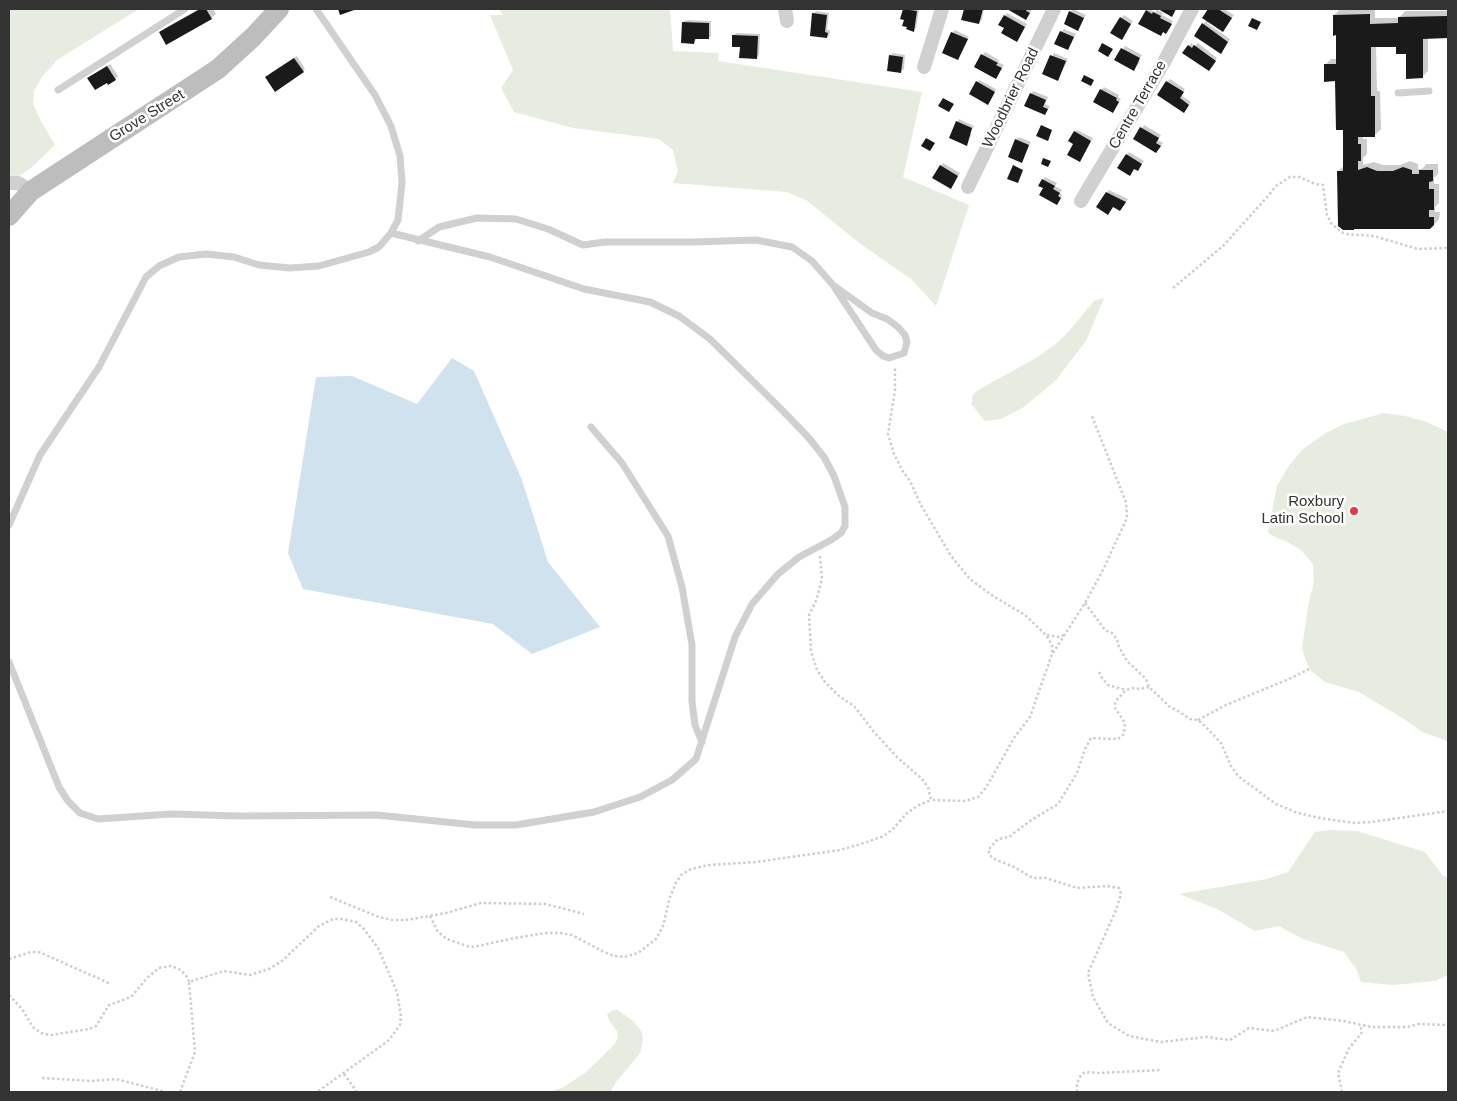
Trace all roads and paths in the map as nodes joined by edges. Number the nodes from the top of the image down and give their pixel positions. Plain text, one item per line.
1 (185, 9) edge
2 (279, 9) edge
3 (316, 9) edge
4 (942, 9) edge
5 (1054, 9) edge
6 (1192, 9) edge
7 (924, 67) dead end
8 (58, 90) dead end
9 (1429, 91) dead end
10 (1398, 93) dead end
11 (9, 182) edge
12 (968, 187) dead end
13 (32, 191) junction
14 (1082, 200) dead end
15 (9, 216) edge
16 (390, 233) junction
17 (418, 240) junction
18 (1448, 248) edge
19 (833, 285) junction
20 (1173, 288) dead end
21 (895, 356) junction
22 (1091, 414) dead end
23 (592, 427) dead end
24 (9, 525) edge
25 (819, 547) junction
26 (1085, 603) junction
27 (1066, 634) junction
28 (1046, 635) junction
29 (1052, 654) junction
30 (9, 662) edge
31 (1309, 669) dead end
32 (1099, 672) dead end
33 (1149, 687) junction
34 (1126, 690) junction
35 (1198, 720) junction
36 (702, 742) junction
37 (931, 800) junction
38 (1448, 812) edge
39 (330, 897) dead end
40 (584, 914) dead end
41 (430, 916) junction
42 (9, 959) edge
43 (189, 982) junction
44 (111, 984) dead end
45 (9, 994) edge
46 (1448, 1025) edge
47 (1360, 1026) junction
48 (1162, 1070) dead end
49 (344, 1074) junction
50 (42, 1078) dead end
51 (166, 1092) edge
52 (180, 1092) edge
53 (317, 1092) edge
54 (357, 1092) edge
55 (1077, 1092) edge
56 (1342, 1092) edge

1 - 8 lane
2 - 13 main road, Grove Street
3 - 16 lane
4 - 7 street
5 - 12 street, Woodbrier Road
6 - 14 street, Centre Terrace
9 - 10 lane
11 - 13 street
13 - 15 main road, Grove Street
16 - 17 lane
16 - 24 lane
17 - 19 lane
17 - 25 lane
18 - 20 path
19 - 21 lane
19 - 21 lane
21 - 28 path
22 - 26 path
23 - 36 lane
25 - 36 lane
25 - 37 path
26 - 27 path
26 - 33 path
27 - 28 path
27 - 29 path
28 - 29 path
29 - 37 path
30 - 36 lane
31 - 35 path
32 - 34 path
33 - 34 path
33 - 35 path
34 - 47 path
35 - 38 path
37 - 41 path
39 - 41 path
40 - 41 path
42 - 44 path
43 - 45 path
43 - 49 path
43 - 52 path
46 - 47 path
47 - 56 path
48 - 55 path
49 - 53 path
49 - 54 path
50 - 51 path

